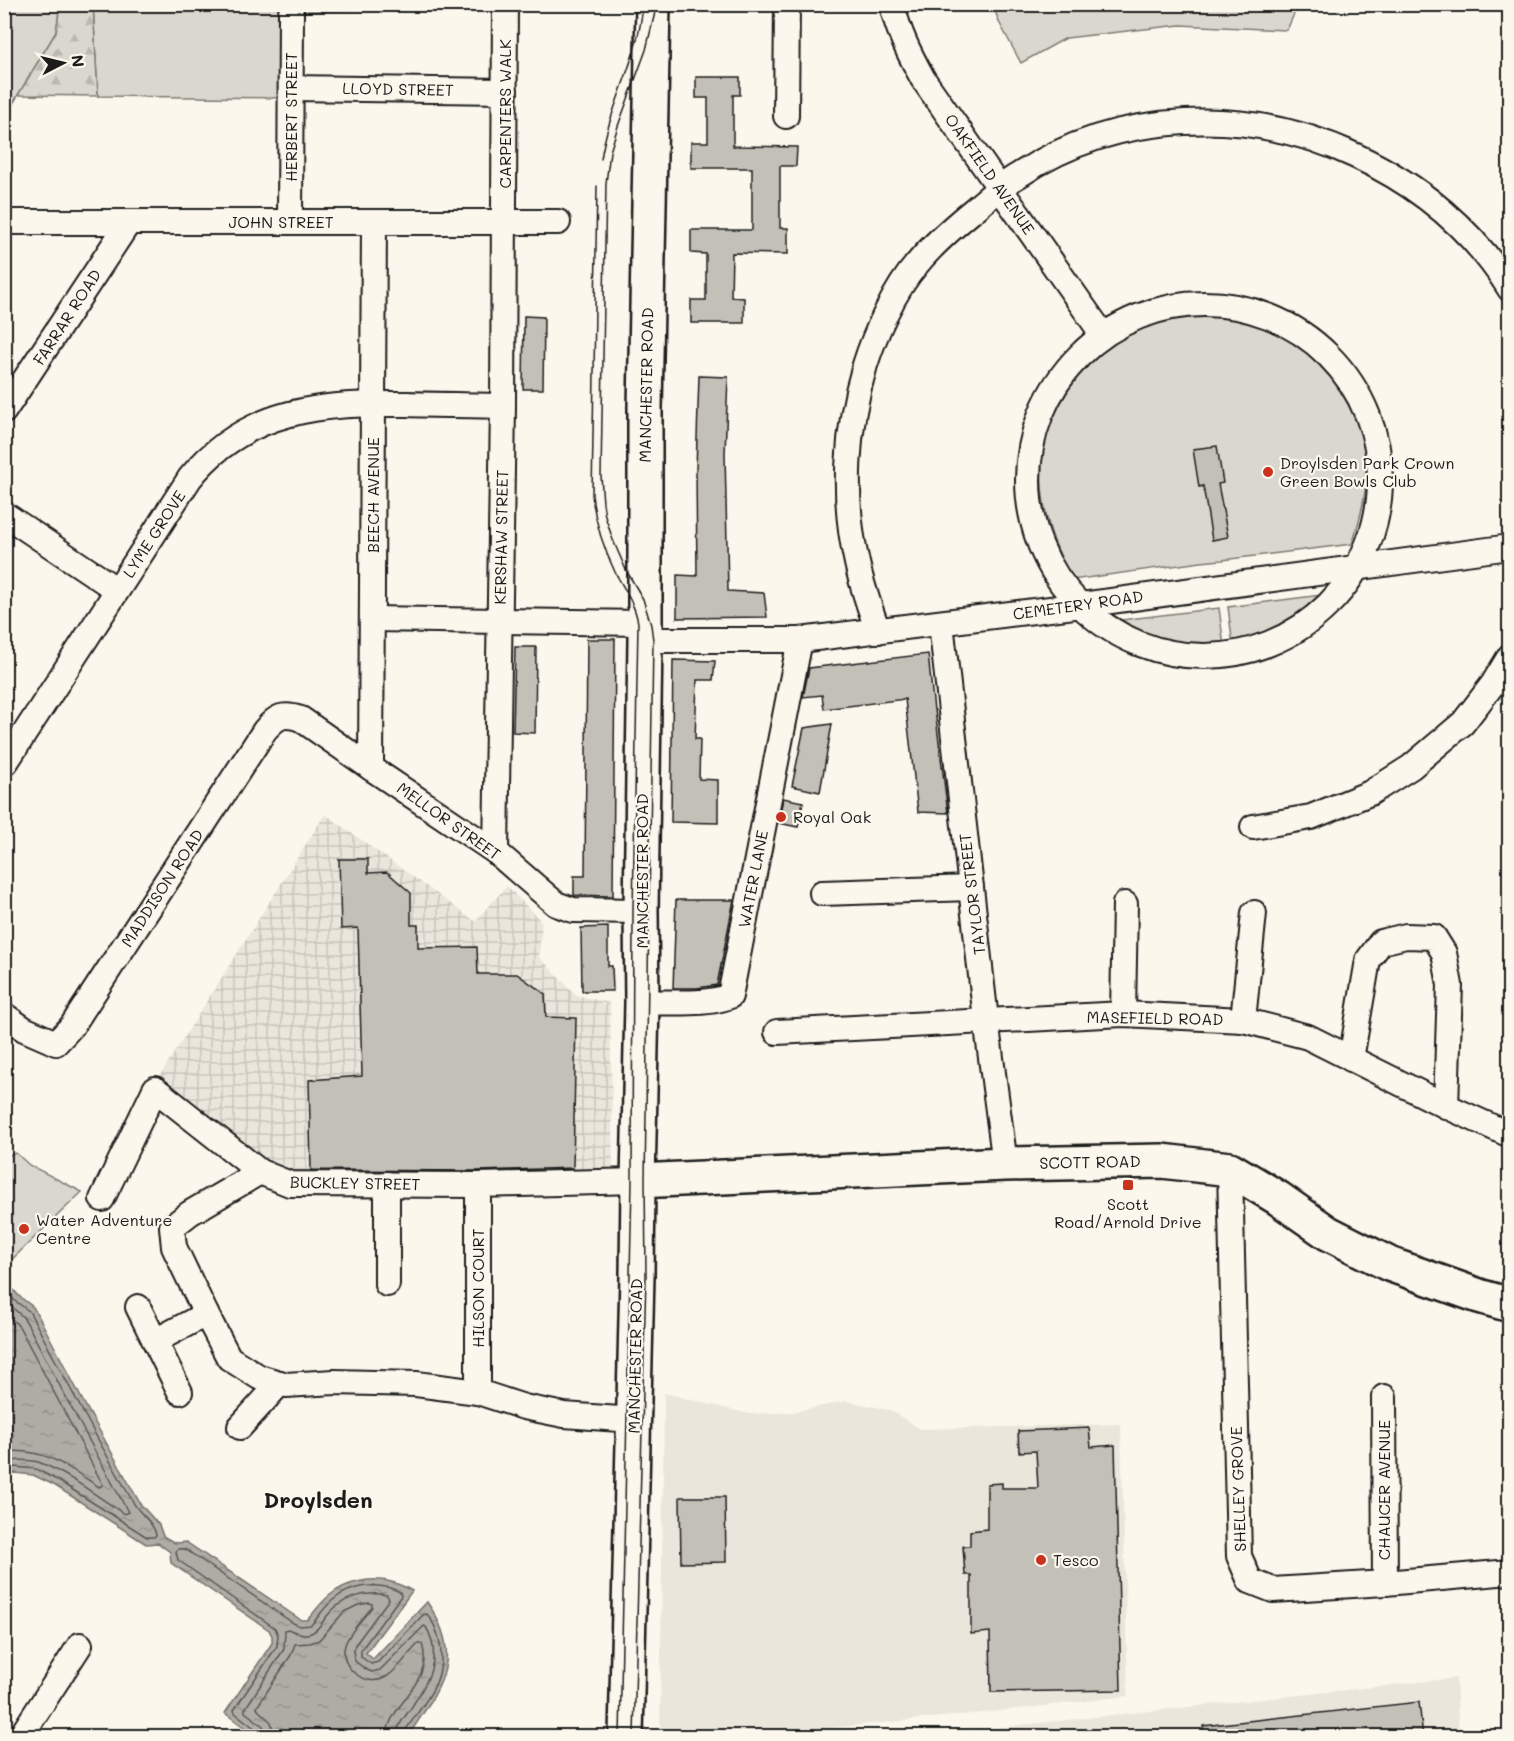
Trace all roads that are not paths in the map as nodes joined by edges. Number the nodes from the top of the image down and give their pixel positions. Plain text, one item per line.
1 (505, 4) edge
2 (653, 4) edge
3 (787, 4) edge
4 (892, 4) edge
5 (291, 12) dead end
6 (291, 88) junction
7 (505, 91) junction
8 (786, 116) dead end
9 (1000, 188) junction
10 (4, 222) edge
11 (129, 222) junction
12 (290, 222) junction
13 (374, 222) junction
14 (558, 222) dead end
15 (504, 223) junction
16 (1509, 289) edge
17 (1103, 335) junction
18 (373, 404) junction
19 (503, 406) junction
20 (4, 411) edge
21 (4, 514) edge
22 (1509, 547) edge
23 (1357, 567) junction
24 (117, 590) junction
25 (1074, 606) junction
26 (372, 619) junction
27 (500, 621) junction
28 (942, 623) junction
29 (878, 631) junction
30 (644, 632) junction
31 (800, 640) junction
32 (1509, 656) edge
33 (265, 730) joint
34 (6, 762) dead end
35 (371, 768) junction
36 (1253, 827) dead end
37 (496, 852) junction
38 (971, 888) junction
39 (822, 893) dead end
40 (1125, 904) dead end
41 (641, 911) junction
42 (1254, 913) dead end
43 (642, 1003) junction
44 (1123, 1014) junction
45 (4, 1015) edge
46 (986, 1020) junction
47 (1243, 1020) junction
48 (777, 1032) dead end
49 (1351, 1059) junction
50 (1446, 1106) junction
51 (1509, 1134) edge
52 (1005, 1164) junction
53 (1230, 1169) junction
54 (260, 1172) junction
55 (638, 1181) junction
56 (387, 1185) junction
57 (478, 1185) junction
58 (102, 1199) dead end
59 (387, 1284) dead end
60 (1509, 1305) edge
61 (138, 1307) dead end
62 (206, 1314) junction
63 (155, 1341) junction
64 (280, 1383) junction
65 (180, 1392) dead end
66 (478, 1392) junction
67 (1384, 1397) dead end
68 (634, 1420) junction
69 (240, 1427) dead end
70 (1509, 1572) edge
71 (1385, 1583) junction
72 (80, 1645) dead end
73 (21, 1737) edge
74 (626, 1737) edge

1 - 7 street, CARPENTERS WALK
2 - 30 main road, MANCHESTER ROAD
3 - 8 street
4 - 9 street, OAKFIELD AVENUE
5 - 6 street, HERBERT STREET
6 - 7 street, LLOYD STREET
6 - 12 street, HERBERT STREET
7 - 15 street, CARPENTERS WALK
9 - 16 street
9 - 17 street, OAKFIELD AVENUE
9 - 29 street
10 - 11 street, JOHN STREET
11 - 12 street, JOHN STREET
11 - 20 street, FARRAR ROAD
12 - 13 street, JOHN STREET
13 - 15 street, JOHN STREET
13 - 18 street, BEECH AVENUE
14 - 15 street, JOHN STREET
15 - 19 street, KERSHAW STREET
17 - 23 street
17 - 25 street
18 - 19 street, LYME GROVE
18 - 24 street, LYME GROVE
18 - 26 street, BEECH AVENUE
19 - 27 street, KERSHAW STREET
21 - 24 street
22 - 23 street, CEMETERY ROAD
23 - 25 street, CEMETERY ROAD
23 - 25 street
24 - 34 street, LYME GROVE
25 - 28 street, CEMETERY ROAD
26 - 27 street, CEMETERY ROAD
26 - 35 street, BEECH AVENUE
27 - 30 street, CEMETERY ROAD
27 - 37 street, KERSHAW STREET
28 - 29 street, CEMETERY ROAD
28 - 38 street, TAYLOR STREET
29 - 31 street, CEMETERY ROAD
30 - 31 street, CEMETERY ROAD
30 - 41 main road, MANCHESTER ROAD
31 - 43 street, WATER LANE
32 - 36 street
33 - 35 street, MELLOR STREET
33 - 45 street, MADDISON ROAD
35 - 37 street, MELLOR STREET
37 - 41 street, MELLOR STREET
38 - 39 street
38 - 46 street, TAYLOR STREET
40 - 44 street
41 - 43 main road, MANCHESTER ROAD
42 - 47 street
43 - 55 main road, MANCHESTER ROAD
44 - 46 street, MASEFIELD ROAD
44 - 47 street, MASEFIELD ROAD
46 - 48 street, MASEFIELD ROAD
46 - 52 street, TAYLOR STREET
47 - 49 street, MASEFIELD ROAD
49 - 50 street, MASEFIELD ROAD
49 - 50 street
50 - 51 street, MASEFIELD ROAD
52 - 53 main road, SCOTT ROAD
52 - 55 main road, SCOTT ROAD
53 - 60 main road, SCOTT ROAD
53 - 71 street, SHELLEY GROVE
54 - 56 street, BUCKLEY STREET
54 - 58 street, BUCKLEY STREET
54 - 62 street
55 - 57 street, BUCKLEY STREET
55 - 68 main road, MANCHESTER ROAD
56 - 57 street, BUCKLEY STREET
56 - 59 street
57 - 66 street, HILSON COURT
61 - 63 street
62 - 63 street
62 - 64 street
63 - 65 street
64 - 66 street
64 - 69 street
66 - 68 street
67 - 71 street, CHAUCER AVENUE
68 - 74 main road, MANCHESTER ROAD
70 - 71 street, SHELLEY GROVE
72 - 73 street

